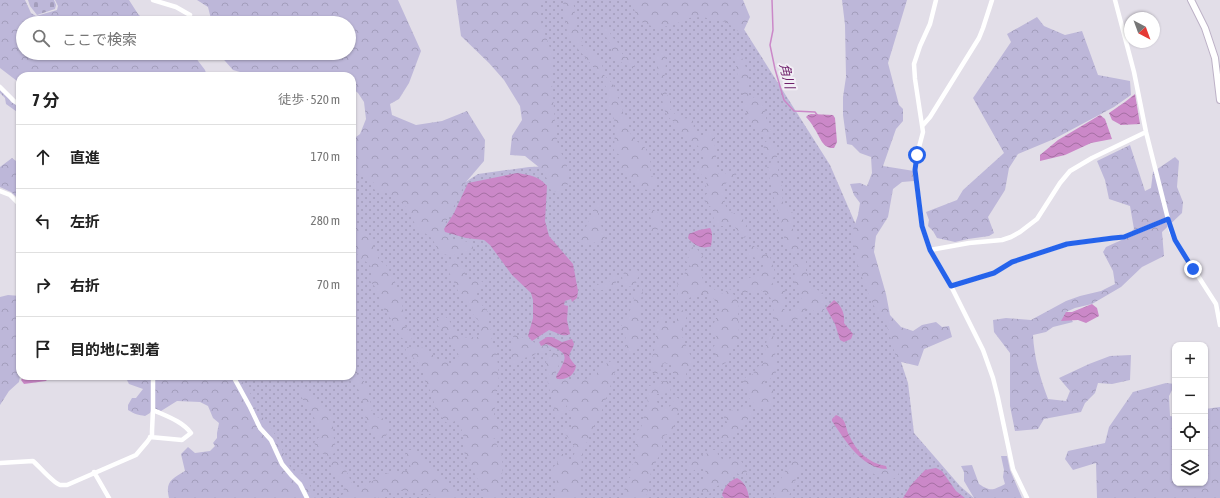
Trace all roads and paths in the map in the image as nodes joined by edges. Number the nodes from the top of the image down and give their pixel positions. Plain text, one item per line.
1 (153, 0) edge
2 (936, 0) edge
3 (992, 0) edge
4 (1115, 0) edge
5 (1191, 0) edge
6 (190, 15) dead end
7 (0, 87) edge
8 (1220, 100) edge
9 (16, 102) edge
10 (923, 125) junction
11 (1146, 132) junction
12 (0, 191) edge
13 (16, 201) edge
14 (1168, 219) junction
15 (930, 250) junction
16 (951, 286) junction
17 (1220, 325) edge
18 (153, 380) edge
19 (235, 380) edge
20 (153, 410) junction
21 (150, 437) junction
22 (0, 463) edge
23 (94, 472) junction
24 (109, 498) edge
25 (307, 498) edge
26 (1027, 498) edge

1 - 6 street
2 - 10 street
3 - 10 street
4 - 11 street
5 - 8 street
7 - 9 street
10 - 15 street
11 - 14 street
11 - 15 street
12 - 13 street
14 - 16 street
14 - 17 street
15 - 16 street
16 - 26 street
18 - 20 street
19 - 25 street
20 - 21 street
20 - 21 street
21 - 23 street
22 - 23 street
23 - 24 street

